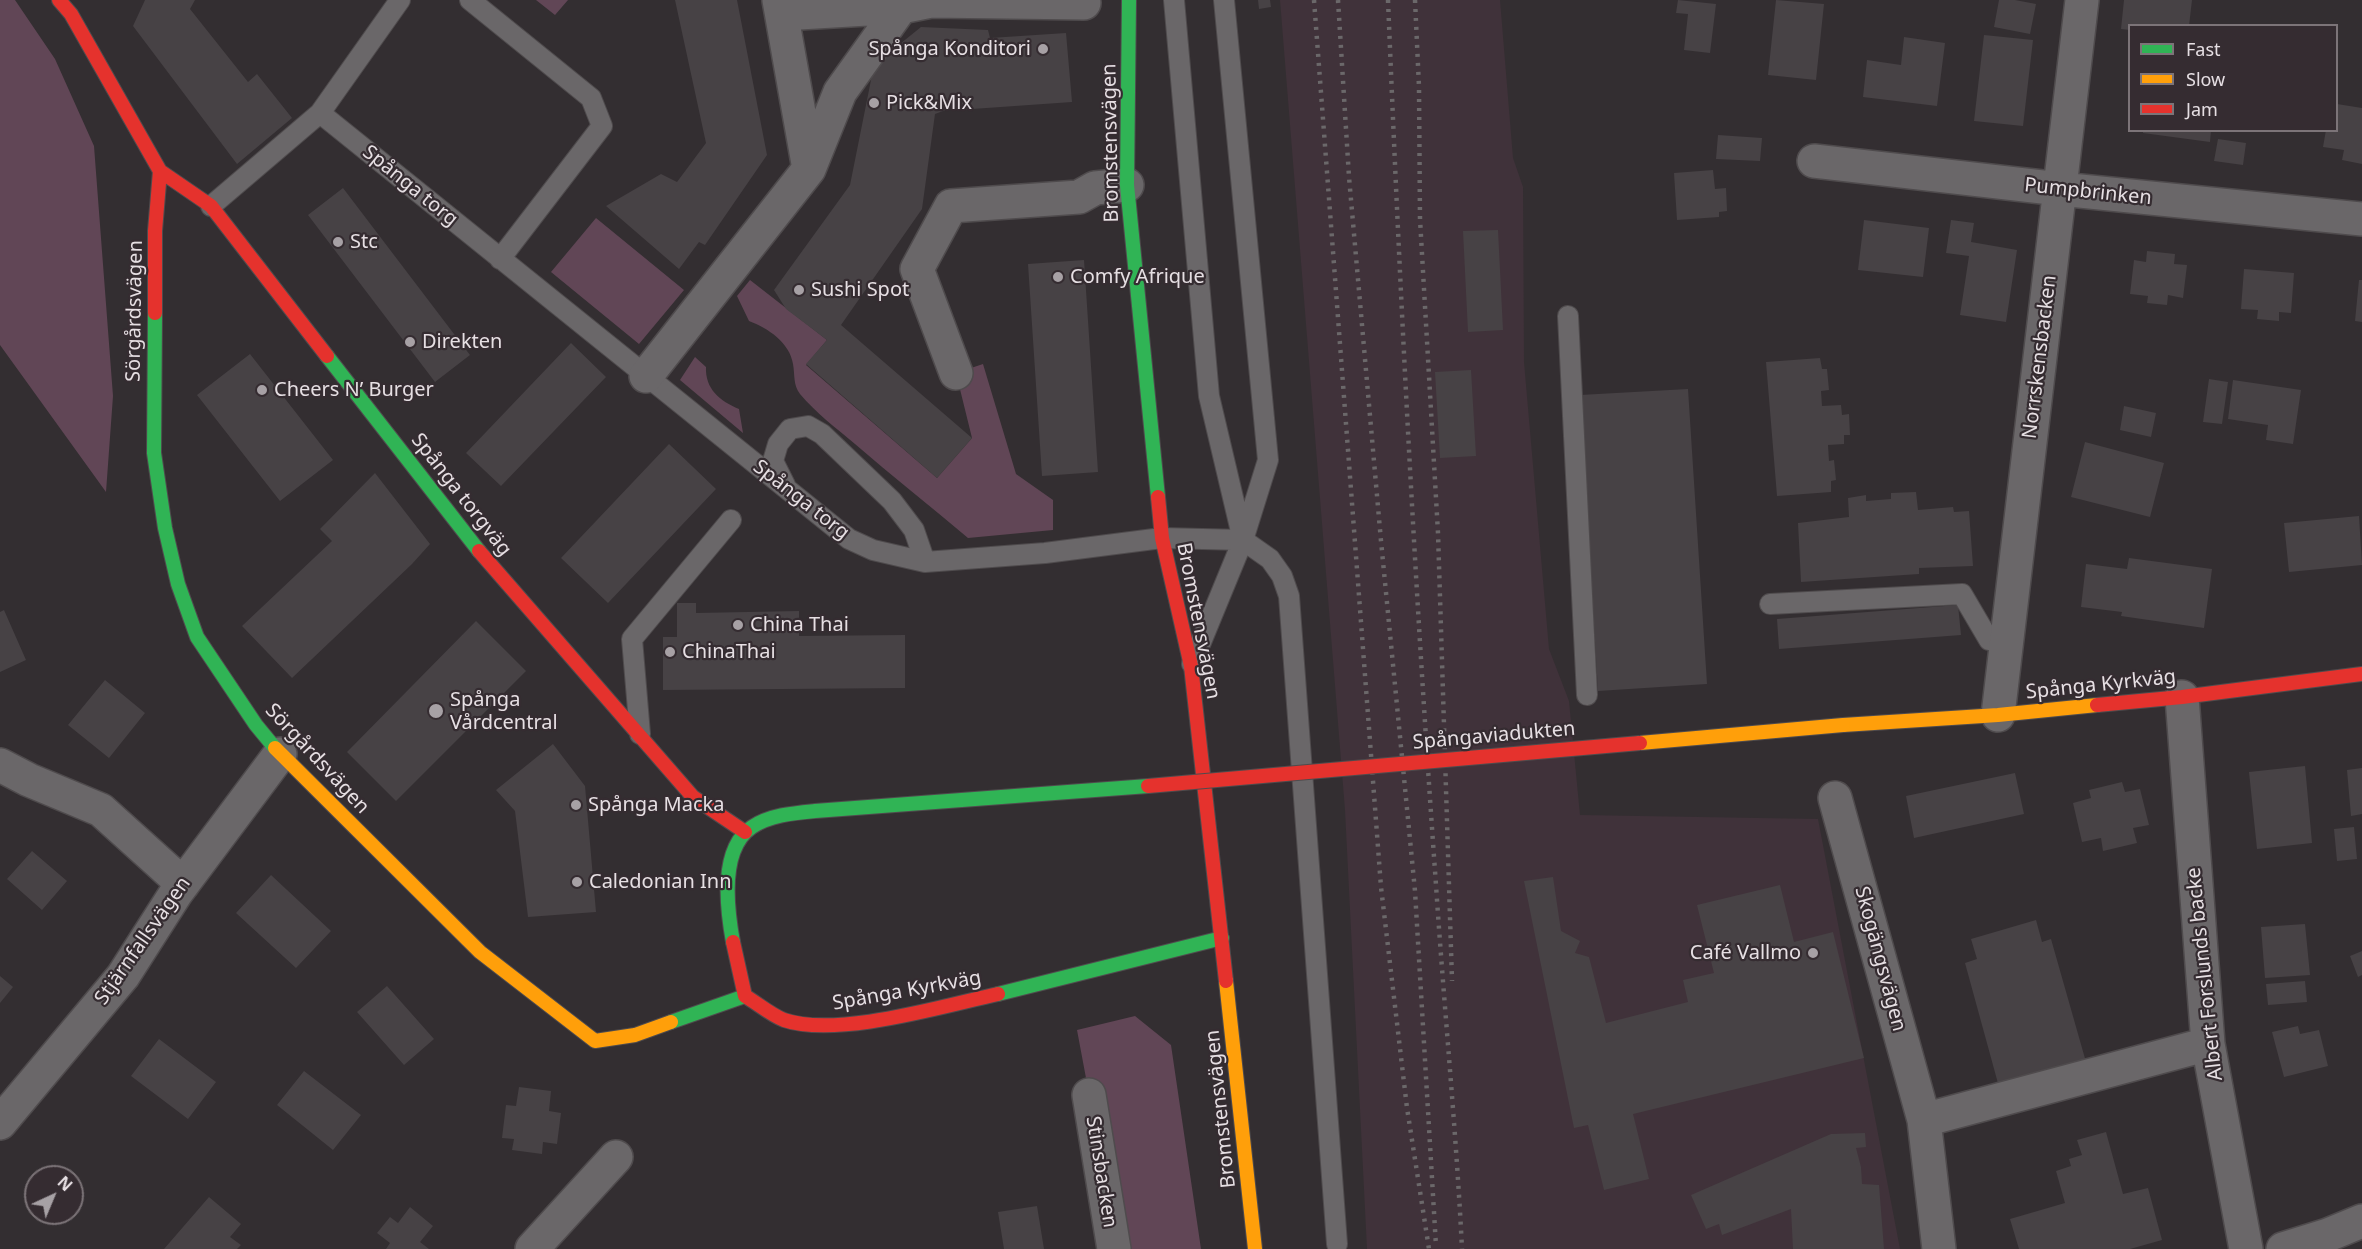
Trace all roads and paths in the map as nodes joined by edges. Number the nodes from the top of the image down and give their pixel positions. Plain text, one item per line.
1 (59, 0) edge
2 (400, 0) edge
3 (470, 0) edge
4 (1129, 0) edge
5 (1174, 0) edge
6 (1224, 0) edge
7 (2082, 0) edge
8 (937, 2) edge
9 (1084, 3) dead end
10 (781, 7) edge
11 (320, 113) junction
12 (1814, 161) dead end
13 (809, 169) junction
14 (160, 171) junction
15 (1127, 186) junction
16 (2060, 189) junction
17 (211, 206) junction
18 (2362, 219) edge
19 (500, 260) junction
20 (1568, 316) dead end
21 (956, 373) dead end
22 (646, 376) junction
23 (786, 488) junction
24 (732, 520) dead end
25 (1162, 538) junction
26 (1243, 540) junction
27 (925, 562) junction
28 (1770, 604) dead end
29 (2006, 641) junction
30 (1191, 666) junction
31 (2362, 674) edge
32 (1587, 695) dead end
33 (2182, 697) junction
34 (1998, 715) junction
35 (1843, 725) joint
36 (640, 736) junction
37 (280, 754) junction
38 (0, 765) edge
39 (1835, 798) dead end
40 (745, 832) junction
41 (183, 884) junction
42 (1222, 938) junction
43 (745, 996) junction
44 (2208, 1044) junction
45 (1089, 1095) dead end
46 (1924, 1120) junction
47 (0, 1123) edge
48 (616, 1157) dead end
49 (2362, 1221) edge
50 (1337, 1244) dead end
51 (532, 1249) edge
52 (1114, 1249) edge
53 (1255, 1249) edge
54 (1940, 1249) edge
55 (2246, 1249) edge
56 (2283, 1249) edge

1 - 14 street
2 - 11 lane
3 - 19 lane
4 - 15 street, Bromstensvägen
5 - 26 lane
6 - 26 lane
7 - 16 street, Norrskensbacken
8 - 9 street
8 - 10 street
8 - 13 street
10 - 13 street
11 - 17 lane
11 - 19 lane, Spånga torg
12 - 16 street, Pumpbrinken
13 - 22 street
14 - 17 street, Spånga torgväg
14 - 37 street, Sörgårdsvägen
15 - 21 street
15 - 25 street, Bromstensvägen
16 - 18 street, Pumpbrinken
16 - 29 street, Norrskensbacken
17 - 36 street, Spånga torgväg
19 - 22 lane, Spånga torg
20 - 32 lane
22 - 23 lane, Spånga torg
23 - 27 lane, Spånga torg
23 - 27 lane
24 - 36 lane
25 - 26 lane, Spånga torg
25 - 27 lane, Spånga torg
25 - 30 street, Bromstensvägen
26 - 30 lane
26 - 50 lane
28 - 29 lane
29 - 34 street, Norrskensbacken
30 - 42 street, Bromstensvägen
31 - 33 street, Spånga Kyrkväg
33 - 34 street, Spånga Kyrkväg
33 - 44 street, Albert Forslunds backe
34 - 35 street, Spånga Kyrkväg
35 - 40 street, Spångaviadukten, bridge
36 - 40 street, Spånga torgväg
37 - 41 street, Stjärnfallsvägen
37 - 43 street, Sörgårdsvägen
38 - 41 street
39 - 46 street, Skogängsvägen
40 - 43 street
41 - 47 street, Stjärnfallsvägen
42 - 43 street, Spånga Kyrkväg
42 - 53 street, Bromstensvägen
44 - 46 street
44 - 55 street, Albert Forslunds backe
45 - 52 street, Stinsbacken
46 - 54 street, Skogängsvägen
48 - 51 street
49 - 56 street

